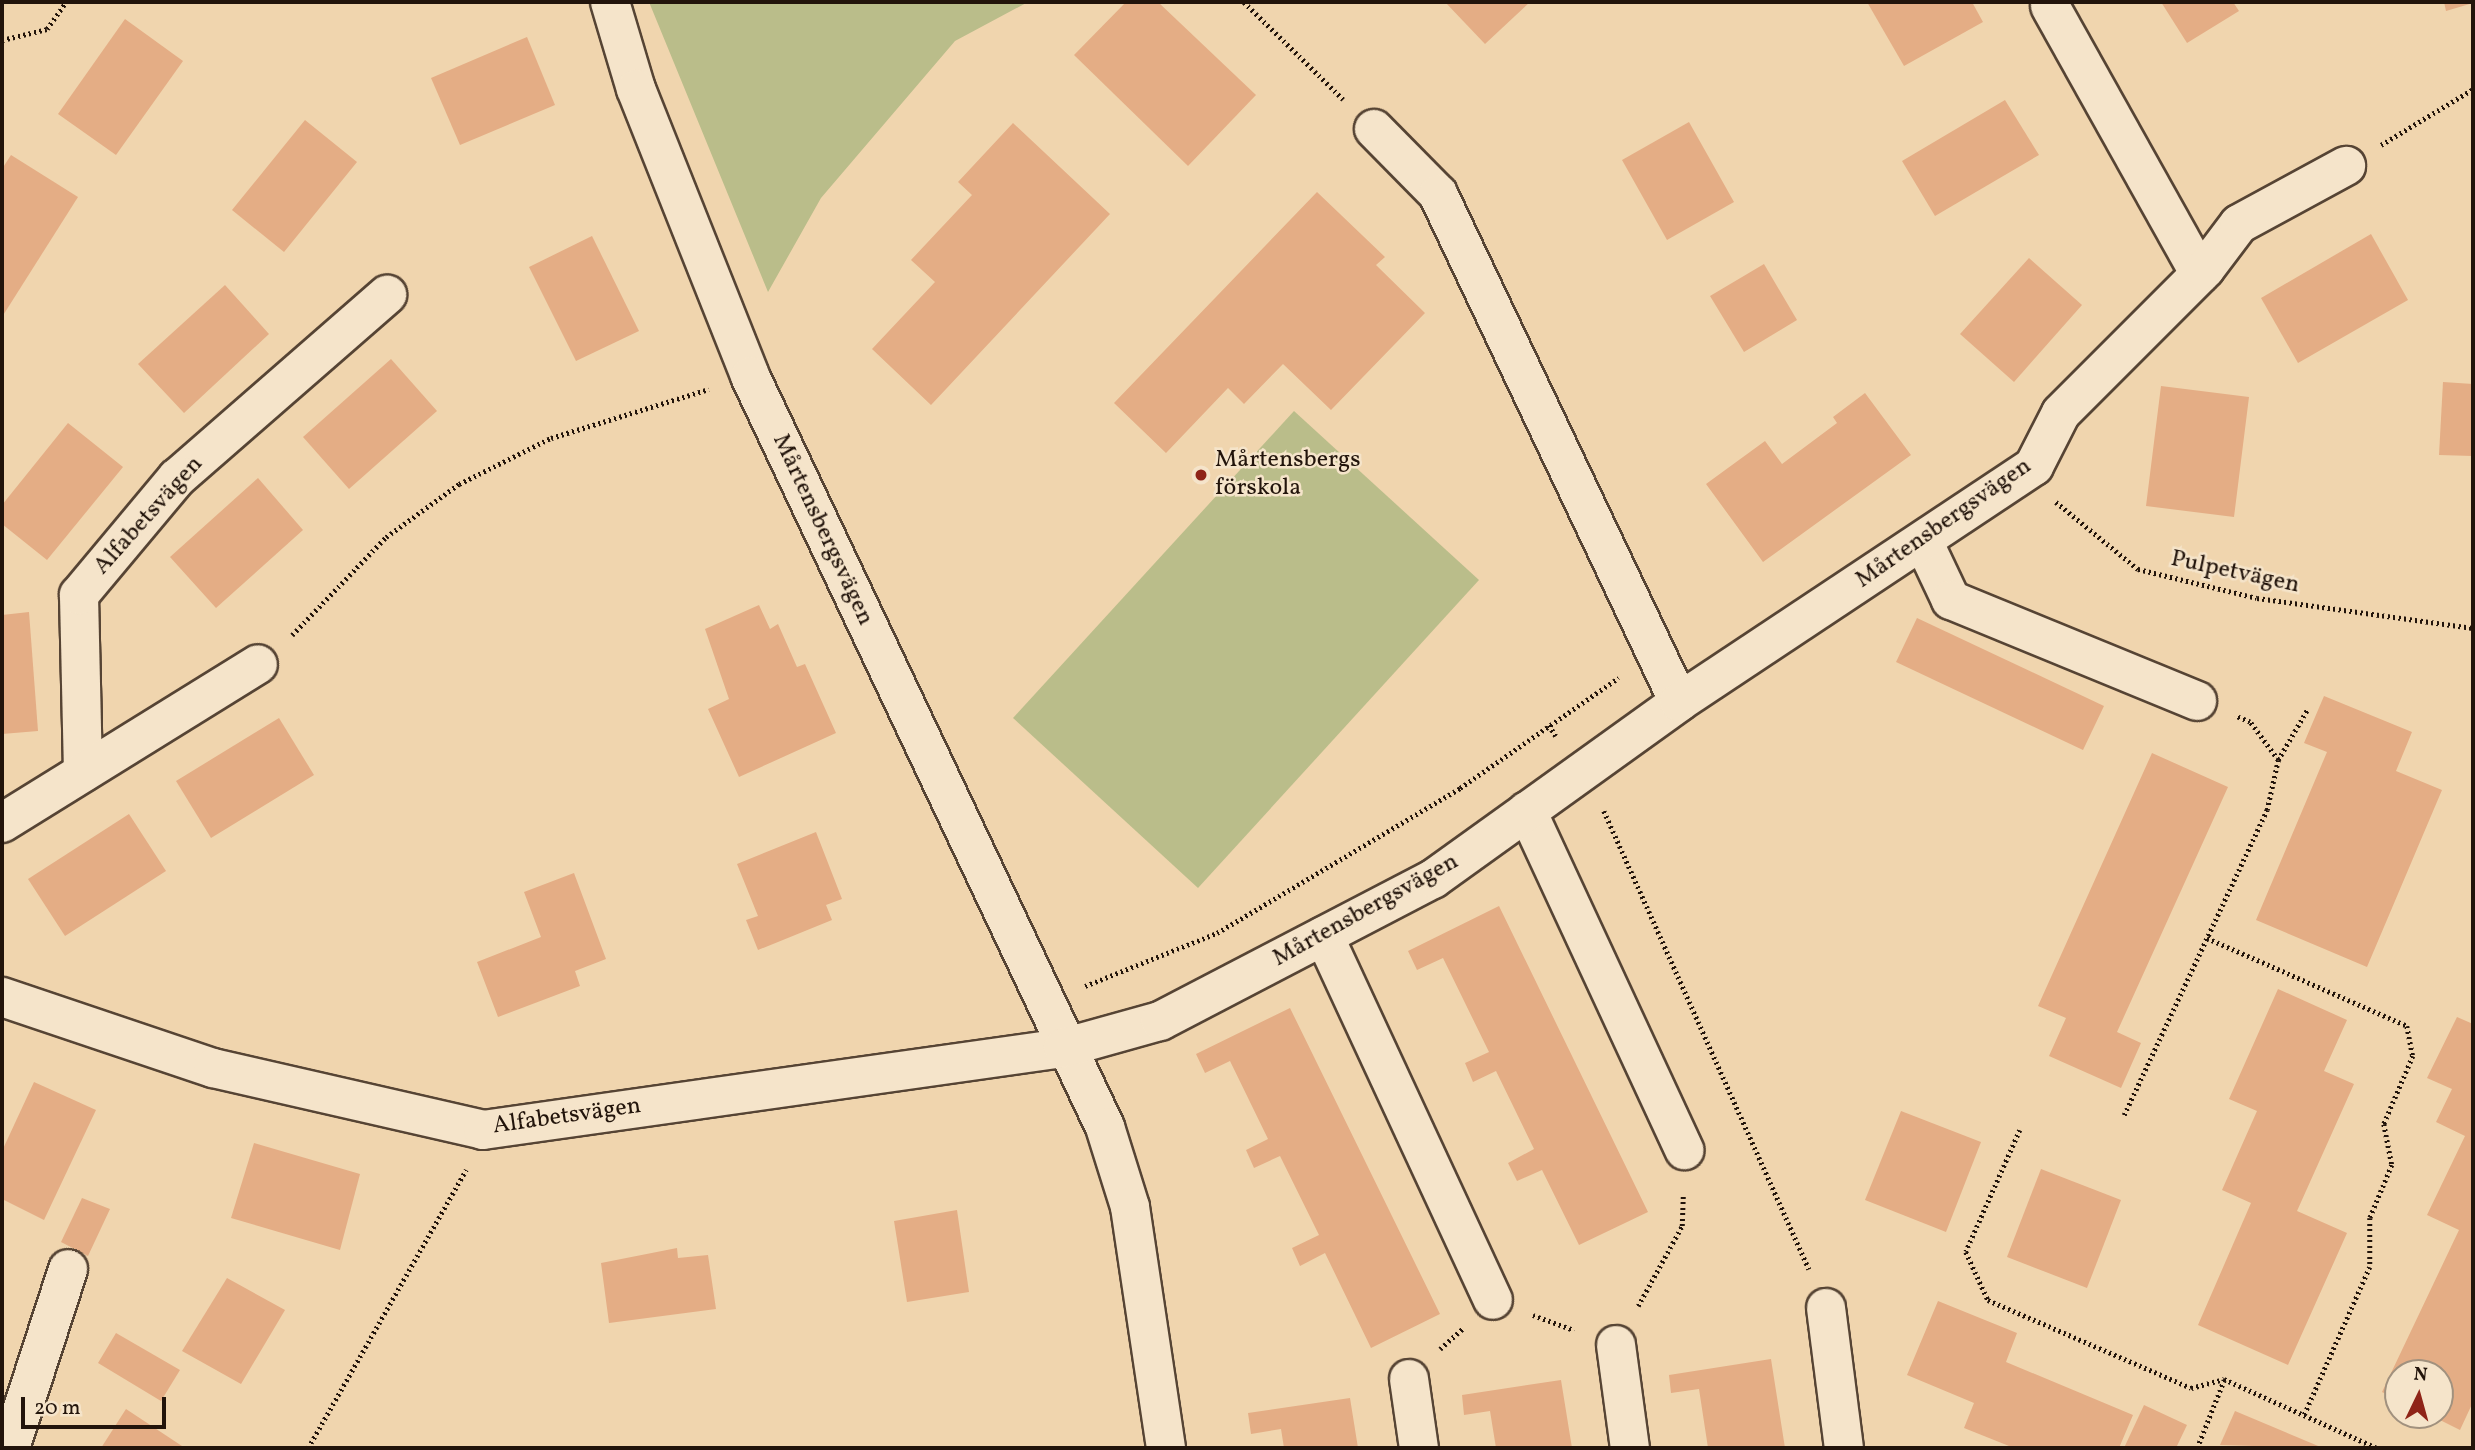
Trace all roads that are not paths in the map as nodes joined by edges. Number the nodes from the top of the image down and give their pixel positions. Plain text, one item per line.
1 (610, 2) edge
2 (2050, 6) dead end
3 (1374, 129) road end
4 (2346, 166) road end
5 (2200, 274) junction
6 (387, 296) dead end
7 (1924, 543) junction
8 (258, 664) road end
9 (2197, 701) road end
10 (1679, 702) junction
11 (83, 772) junction
12 (1527, 811) junction
13 (2, 823) edge
14 (1324, 936) junction
15 (2, 997) edge
16 (1063, 1048) junction
17 (1684, 1150) road end
18 (68, 1269) dead end
19 (1493, 1300) road end
20 (1826, 1308) road end
21 (1616, 1345) road end
22 (1409, 1379) road end
23 (10, 1448) edge
24 (1166, 1448) edge
25 (1419, 1448) edge
26 (1630, 1448) edge
27 (1844, 1448) edge

1 - 16 street, Mårtensbergsvägen
2 - 5 street
3 - 10 street
4 - 5 street, Mårtensbergsvägen
5 - 7 street, Mårtensbergsvägen
6 - 11 street, Alfabetsvägen
7 - 9 street
7 - 10 street, Mårtensbergsvägen
8 - 11 street
10 - 12 street, Mårtensbergsvägen
11 - 13 street
12 - 14 street, Mårtensbergsvägen
12 - 17 street
14 - 16 street, Mårtensbergsvägen
14 - 19 street
15 - 16 street, Alfabetsvägen
16 - 24 street, Mårtensbergsvägen
18 - 23 street
20 - 27 street
21 - 26 street
22 - 25 street

